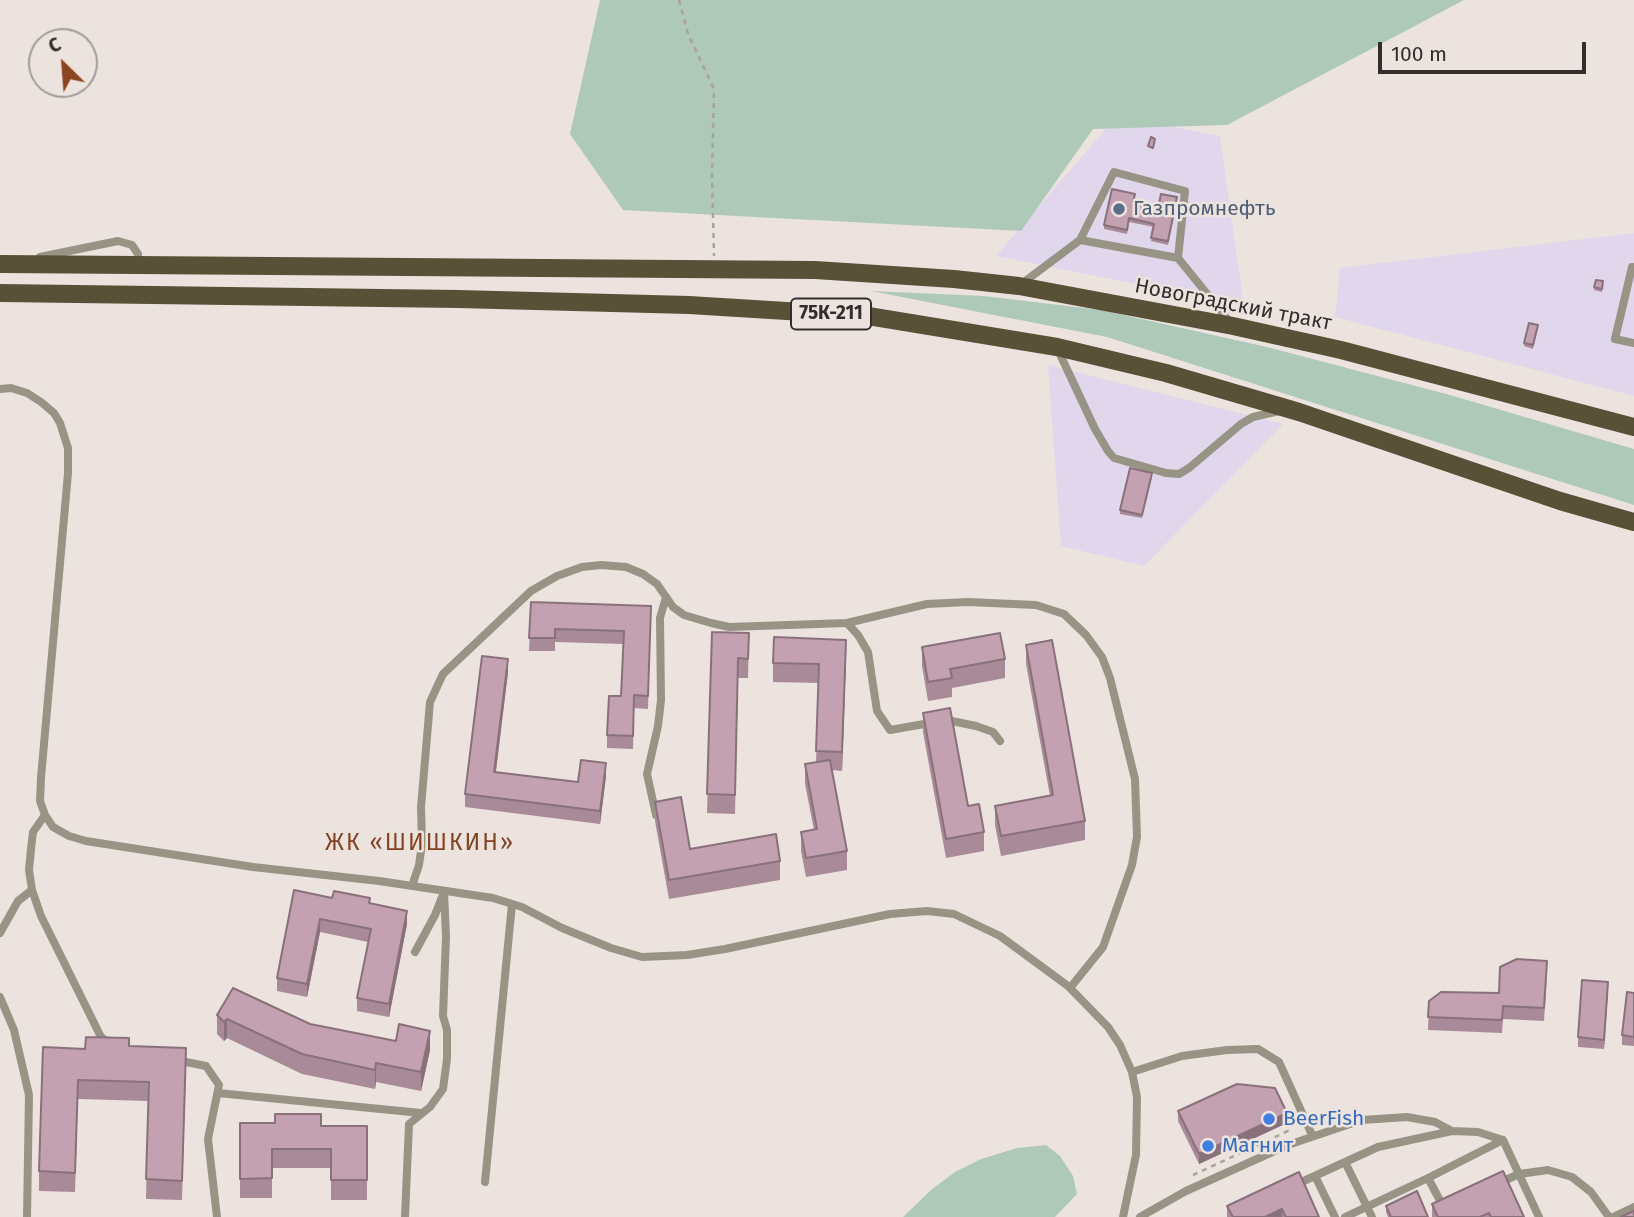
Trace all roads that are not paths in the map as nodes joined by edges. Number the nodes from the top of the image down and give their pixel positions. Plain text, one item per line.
1 (1080, 240) junction
2 (1178, 258) junction
3 (3, 264) edge
4 (138, 265) junction
5 (1634, 267) edge
6 (1019, 286) junction
7 (0, 293) edge
8 (115, 294) junction
9 (1233, 326) junction
10 (1634, 343) edge
11 (1057, 347) junction
12 (0, 389) edge
13 (1299, 412) junction
14 (1634, 427) edge
15 (1634, 522) edge
16 (666, 597) junction
17 (847, 623) junction
18 (1000, 741) dead end
19 (45, 815) junction
20 (657, 821) edge
21 (412, 886) junction
22 (32, 890) junction
23 (444, 891) junction
24 (512, 904) junction
25 (0, 933) edge
26 (415, 953) dead end
27 (1070, 988) junction
28 (0, 997) edge
29 (122, 1049) edge
30 (164, 1057) edge
31 (1132, 1072) junction
32 (218, 1093) junction
33 (421, 1113) junction
34 (1452, 1130) junction
35 (1312, 1136) junction
36 (1503, 1140) junction
37 (1345, 1162) junction
38 (1519, 1174) junction
39 (1315, 1176) junction
40 (1428, 1178) junction
41 (485, 1182) dead end
42 (1493, 1186) edge
43 (1282, 1191) edge
44 (1455, 1203) edge
45 (1367, 1207) junction
46 (1634, 1207) edge
47 (27, 1217) edge
48 (217, 1217) edge
49 (405, 1217) edge
50 (1123, 1217) edge
51 (1140, 1217) edge
52 (1335, 1217) edge
53 (1345, 1217) edge
54 (1372, 1217) edge
55 (1539, 1217) edge
56 (1611, 1217) edge

1 - 2 lane
1 - 2 lane
1 - 6 lane
2 - 9 lane
3 - 4 main road, 75К-211
4 - 6 main road, Новоградский тракт / 75К-211
4 - 8 main road
5 - 10 lane
6 - 9 main road, Новоградский тракт
7 - 8 main road, 75К-211
8 - 11 main road, 75К-211
9 - 14 main road, Новоградский тракт
11 - 13 main road, 75К-211
11 - 13 lane
12 - 19 lane
13 - 15 main road, 75К-211
16 - 17 lane
16 - 20 lane
16 - 21 lane
17 - 18 lane
17 - 27 lane
19 - 21 lane
19 - 22 lane
21 - 23 lane
22 - 25 lane
22 - 29 lane
23 - 24 lane
23 - 26 lane
23 - 33 lane
24 - 27 lane
24 - 41 lane
27 - 31 lane
28 - 47 lane
30 - 32 lane
31 - 35 lane
31 - 50 lane
32 - 33 lane
32 - 48 lane
33 - 49 lane
34 - 35 lane
34 - 36 lane
34 - 37 lane
35 - 51 lane
36 - 38 lane
36 - 40 lane
37 - 39 lane
37 - 45 lane
38 - 42 lane
38 - 55 lane
38 - 56 lane
39 - 43 lane
39 - 52 lane
40 - 44 lane
40 - 45 lane
45 - 53 lane
45 - 54 lane
46 - 56 lane

